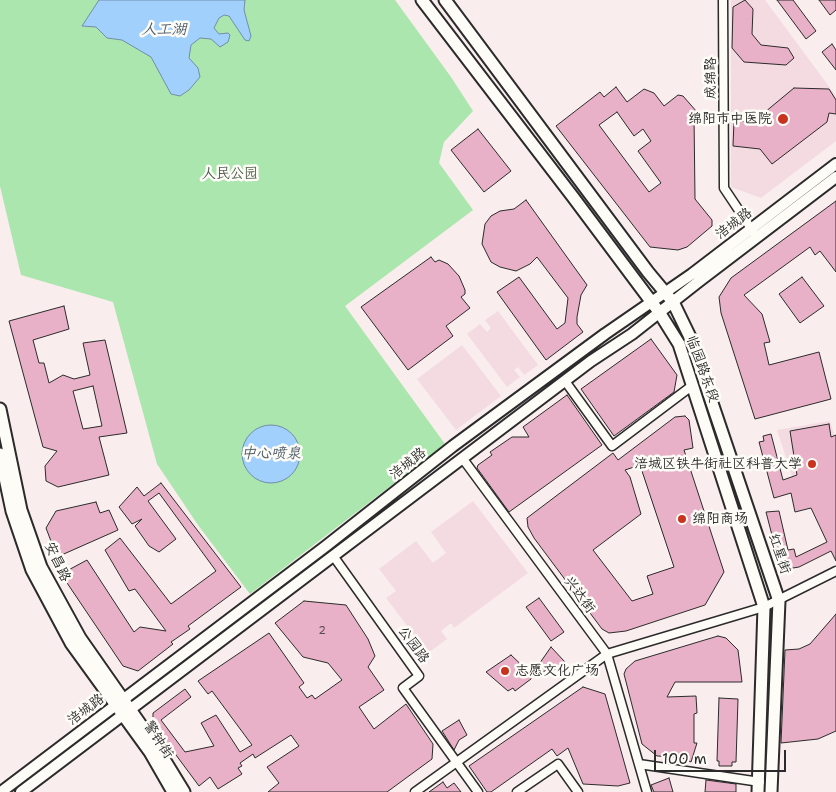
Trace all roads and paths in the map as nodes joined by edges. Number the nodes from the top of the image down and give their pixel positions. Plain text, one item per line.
1 (422, 0) edge
2 (445, 0) edge
3 (723, 0) edge
4 (836, 164) edge
5 (836, 177) edge
6 (754, 233) junction
7 (665, 292) junction
8 (651, 302) junction
9 (673, 302) junction
10 (659, 312) junction
11 (565, 381) junction
12 (693, 385) junction
13 (0, 409) edge
14 (0, 454) edge
15 (464, 459) junction
16 (334, 557) junction
17 (836, 571) edge
18 (779, 601) junction
19 (764, 607) junction
20 (607, 654) junction
21 (120, 702) junction
22 (127, 712) junction
23 (457, 762) junction
24 (639, 764) junction
25 (759, 787) edge
26 (644, 791) edge
27 (1, 792) edge
28 (21, 792) edge
29 (173, 792) edge
30 (184, 792) edge
31 (415, 792) edge
32 (478, 792) edge
33 (517, 792) edge
34 (578, 792) edge
35 (771, 792) edge

1 - 8 main road, 临园路东段
2 - 7 main road, 红星街
3 - 6 street, 成绵路
4 - 6 street, 涪城路
5 - 6 street, 涪城路
6 - 7 street, 涪城路
6 - 9 street, 涪城路
7 - 8 street, 涪城路
7 - 9 main road, 红星街
8 - 10 main road, 临园路东段
8 - 21 street, 涪城路
9 - 10 street, 涪城路
9 - 18 main road, 红星街
10 - 11 street, 涪城路
10 - 12 main road, 临园路东段
11 - 12 street
11 - 15 street, 涪城路
12 - 19 main road, 临园路东段
13 - 21 main road, 安昌路
14 - 21 main road, 安昌路
15 - 16 street, 涪城路
15 - 20 street, 兴达街
16 - 22 street, 涪城路
16 - 23 street, 公园路
17 - 18 street
18 - 19 street
18 - 35 main road, 红星街
19 - 20 street
19 - 25 main road, 临园路东段
20 - 23 street
20 - 24 street, 兴达街
21 - 22 main road, 安昌路
21 - 27 street, 涪城路
22 - 28 street, 涪城路
22 - 29 main road, 警钟街
22 - 30 main road, 警钟街
23 - 31 street
23 - 32 street, 公园路
24 - 25 street
24 - 26 street, 兴达街
33 - 34 street

